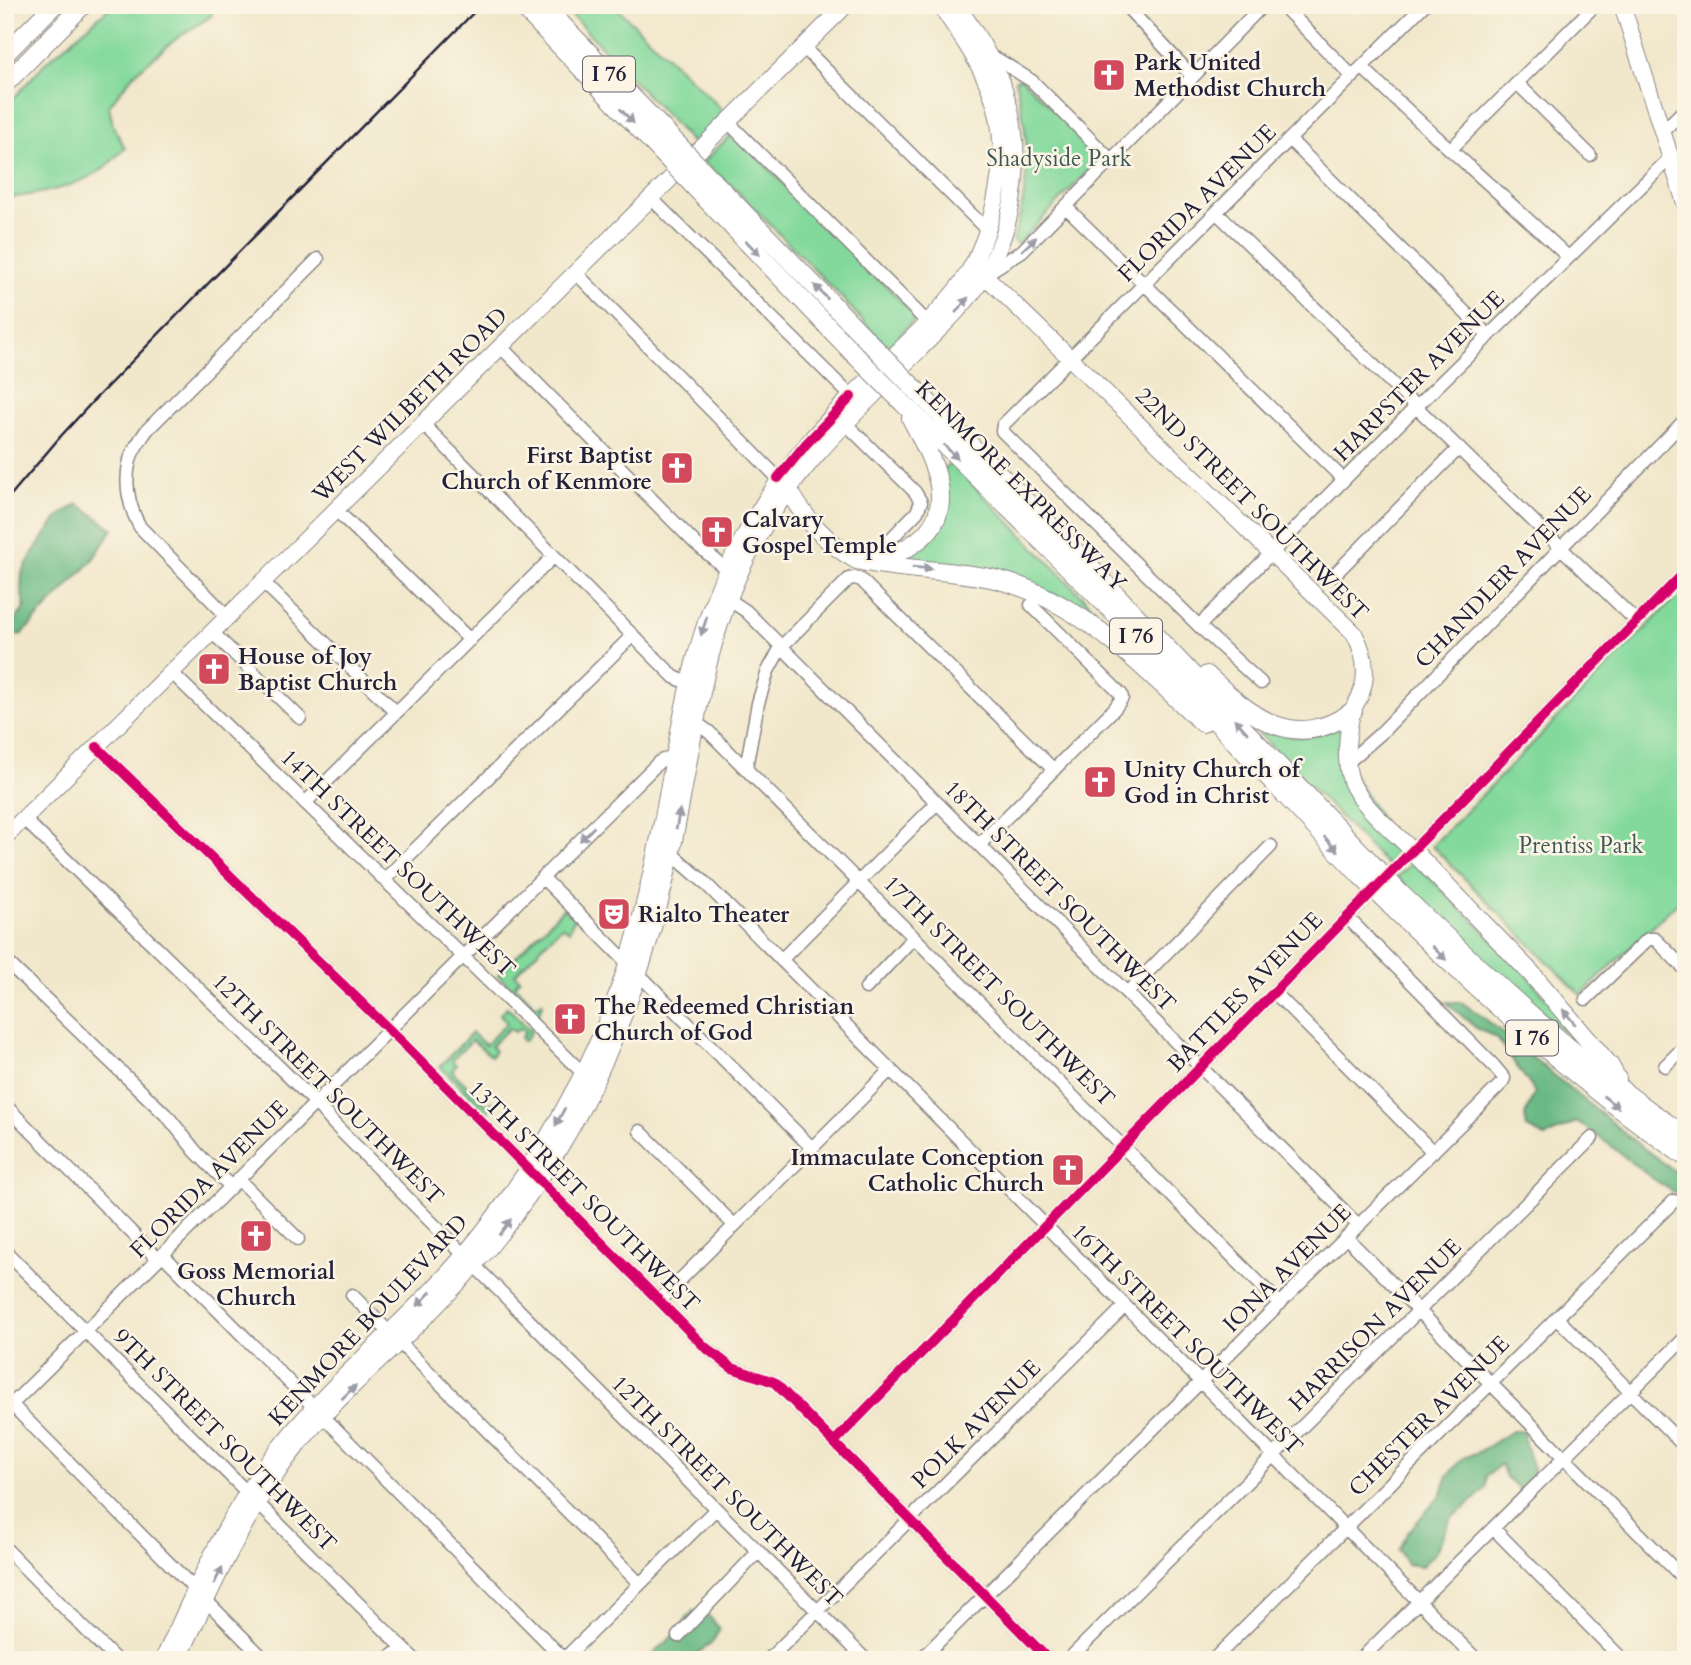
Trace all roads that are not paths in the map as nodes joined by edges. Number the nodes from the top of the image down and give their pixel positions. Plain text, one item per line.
1 (54, 5) edge
2 (83, 5) edge
3 (95, 5) edge
4 (521, 5) edge
5 (543, 5) edge
6 (846, 5) edge
7 (940, 5) edge
8 (957, 5) edge
9 (1125, 5) edge
10 (1263, 5) edge
11 (1282, 5) edge
12 (1424, 5) edge
13 (1595, 5) edge
14 (1627, 8) edge
15 (552, 26) junction
16 (46, 42) junction
17 (804, 48) junction
18 (5, 54) edge
19 (986, 63) junction
20 (1358, 72) junction
21 (1192, 76) junction
22 (5, 83) edge
23 (1517, 83) junction
24 (1686, 108) edge
25 (728, 122) junction
26 (1662, 132) junction
27 (1290, 140) junction
28 (1450, 150) junction
29 (1590, 155) dead end
30 (1670, 158) junction
31 (1112, 160) junction
32 (712, 192) junction
33 (652, 199) junction
34 (1686, 206) edge
35 (1066, 207) junction
36 (1217, 213) junction
37 (987, 230) junction
38 (1568, 257) junction
39 (318, 259) dead end
40 (979, 269) junction
41 (576, 273) junction
42 (1144, 284) junction
43 (932, 327) junction
44 (1489, 337) junction
45 (501, 347) junction
46 (1071, 357) junction
47 (856, 402) junction
48 (903, 403) junction
49 (1416, 407) junction
50 (839, 418) junction
51 (1686, 419) edge
52 (423, 424) junction
53 (1459, 448) junction
54 (1344, 480) junction
55 (783, 483) junction
56 (336, 510) junction
57 (886, 544) dead end
58 (1072, 547) junction
59 (1562, 548) junction
60 (1271, 553) junction
61 (554, 556) junction
62 (1686, 571) edge
63 (732, 574) junction
64 (1334, 575) dead end
65 (263, 582) junction
66 (728, 599) junction
67 (1031, 605) dead end
68 (228, 617) junction
69 (1636, 621) junction
70 (1199, 626) junction
71 (212, 632) junction
72 (633, 635) junction
73 (470, 640) junction
74 (781, 647) junction
75 (172, 673) junction
76 (1261, 683) dead end
77 (695, 687) junction
78 (1353, 711) junction
79 (396, 712) junction
80 (300, 718) dead end
81 (689, 718) junction
82 (97, 747) junction
83 (681, 759) junction
84 (1348, 762) junction
85 (746, 768) junction
86 (1054, 770) junction
87 (305, 803) junction
88 (937, 803) junction
89 (1301, 811) junction
90 (24, 819) junction
91 (5, 837) edge
92 (979, 845) junction
93 (1271, 846) dead end
94 (665, 848) junction
95 (1412, 850) junction
96 (1366, 870) junction
97 (543, 878) junction
98 (384, 880) junction
99 (859, 881) junction
100 (1395, 899) junction
101 (1346, 917) junction
102 (914, 937) junction
103 (464, 956) junction
104 (5, 960) edge
105 (781, 960) junction
106 (634, 967) junction
107 (1686, 970) edge
108 (866, 988) dead end
109 (1128, 992) junction
110 (1274, 992) junction
111 (1586, 999) dead end
112 (389, 1030) junction
113 (1686, 1045) edge
114 (1665, 1066) dead end
115 (1201, 1067) junction
116 (890, 1070) junction
117 (589, 1078) junction
118 (1624, 1091) junction
119 (316, 1103) junction
120 (5, 1105) edge
121 (640, 1131) dead end
122 (1686, 1136) edge
123 (1592, 1138) dead end
124 (1124, 1146) junction
125 (812, 1148) junction
126 (1433, 1152) junction
127 (1686, 1157) edge
128 (534, 1175) junction
129 (235, 1183) junction
130 (1674, 1201) dead end
131 (734, 1225) junction
132 (1046, 1226) junction
133 (1359, 1226) junction
134 (1347, 1238) junction
135 (298, 1239) dead end
136 (5, 1251) edge
137 (161, 1257) junction
138 (469, 1261) junction
139 (352, 1294) dead end
140 (659, 1301) junction
141 (1280, 1304) junction
142 (1125, 1306) junction
143 (1419, 1311) junction
144 (1557, 1318) junction
145 (85, 1332) junction
146 (1686, 1337) edge
147 (395, 1338) junction
148 (1201, 1383) junction
149 (1491, 1384) junction
150 (1631, 1392) junction
151 (7, 1405) edge
152 (319, 1413) junction
153 (834, 1442) junction
154 (1686, 1448) edge
155 (1273, 1456) junction
156 (1564, 1458) junction
157 (252, 1496) junction
158 (716, 1509) junction
159 (910, 1519) junction
160 (1493, 1528) junction
161 (1344, 1529) junction
162 (5, 1548) edge
163 (758, 1552) junction
164 (1686, 1581) edge
165 (640, 1584) junction
166 (201, 1595) junction
167 (986, 1596) junction
168 (1418, 1602) junction
169 (817, 1611) junction
170 (678, 1636) dead end
171 (403, 1648) junction
172 (564, 1659) edge
173 (116, 1660) edge
174 (163, 1660) edge
175 (178, 1660) edge
176 (265, 1660) edge
177 (386, 1660) edge
178 (415, 1660) edge
179 (768, 1660) edge
180 (866, 1660) edge
181 (920, 1660) edge
182 (1049, 1660) edge
183 (1068, 1660) edge
184 (1213, 1660) edge
185 (1360, 1660) edge
186 (1476, 1660) edge
187 (1623, 1660) edge

1 - 18 highway
2 - 16 highway
3 - 16 highway
4 - 15 highway, KENMORE EXPRESSWAY / I 76
5 - 15 highway, KENMORE EXPRESSWAY / I 76
6 - 17 main road, WEST WILBETH ROAD
7 - 19 main road, KENMORE BOULEVARD
8 - 19 main road, KENMORE BOULEVARD
9 - 21 street
10 - 21 street
11 - 20 street
12 - 20 street, FLORIDA AVENUE
13 - 23 street
14 - 26 main road
15 - 32 highway, KENMORE EXPRESSWAY / I 76, bridge
16 - 22 highway
17 - 25 main road, WEST WILBETH ROAD
17 - 37 street
19 - 31 street
19 - 37 main road, KENMORE BOULEVARD
19 - 40 main road, KENMORE BOULEVARD
20 - 27 street, FLORIDA AVENUE
20 - 28 street
21 - 31 street
23 - 28 street
23 - 29 street
24 - 26 street
25 - 33 main road, WEST WILBETH ROAD
25 - 43 street
26 - 30 main road
27 - 36 street, FLORIDA AVENUE
27 - 44 street
28 - 38 street
30 - 34 main road
30 - 38 street, HARPSTER AVENUE
31 - 35 street
32 -> 48 highway, KENMORE EXPRESSWAY / I 76, bridge
58 -> 32 highway, KENMORE EXPRESSWAY / I 76, bridge
33 - 41 main road, WEST WILBETH ROAD
33 - 47 street
40 -> 35 street
35 - 42 street
36 - 42 street, FLORIDA AVENUE
36 - 49 street
37 - 40 main road, KENMORE BOULEVARD
38 - 44 street, HARPSTER AVENUE
39 - 68 street
40 - 43 main road, KENMORE BOULEVARD
40 - 46 main road, 22ND STREET SOUTHWEST
41 - 45 main road, WEST WILBETH ROAD
41 - 55 street
42 - 46 street, FLORIDA AVENUE
42 - 54 street
43 - 47 main road, KENMORE BOULEVARD
44 - 49 street, HARPSTER AVENUE
45 - 52 main road, WEST WILBETH ROAD
45 - 63 street
46 - 60 main road, 22ND STREET SOUTHWEST
46 - 70 street, FLORIDA AVENUE
47 - 50 main road, KENMORE BOULEVARD
48 - 55 highway
48 -> 89 highway, KENMORE EXPRESSWAY / I 76
49 - 53 street
49 - 54 street, HARPSTER AVENUE
50 - 55 main road, KENMORE BOULEVARD
50 - 57 street
51 - 59 street, CHANDLER AVENUE
52 - 56 main road, WEST WILBETH ROAD
52 - 61 street
53 - 59 street
53 - 64 street
54 - 60 street, HARPSTER AVENUE
55 - 63 main road, KENMORE BOULEVARD
55 -> 89 highway
56 - 65 main road, WEST WILBETH ROAD
56 - 73 street
58 - 78 highway
96 -> 58 highway, KENMORE EXPRESSWAY / I 76
59 - 69 street
59 - 84 street, CHANDLER AVENUE
60 - 70 street, HARPSTER AVENUE
60 - 78 main road, 22ND STREET SOUTHWEST
61 - 72 street
61 - 73 street
62 - 69 street, BATTLES AVENUE
63 - 66 main road, KENMORE BOULEVARD
63 -> 77 main road, KENMORE BOULEVARD
65 - 68 main road, WEST WILBETH ROAD
65 - 79 street
66 - 74 street, 18TH STREET SOUTHWEST
66 - 77 main road, KENMORE BOULEVARD
67 - 86 street
68 - 71 main road, WEST WILBETH ROAD
69 - 95 street, BATTLES AVENUE
70 - 76 street
71 - 75 main road, WEST WILBETH ROAD
71 - 80 street
72 - 77 street
72 - 98 street
73 - 79 street
74 - 85 street
74 - 86 street
74 - 88 street, 18TH STREET SOUTHWEST
75 - 82 main road, WEST WILBETH ROAD
75 - 87 street, 14TH STREET SOUTHWEST
77 - 81 main road, KENMORE BOULEVARD
78 - 84 main road, 22ND STREET SOUTHWEST
79 - 87 street
81 - 83 main road, KENMORE BOULEVARD
81 - 85 street, 17TH STREET SOUTHWEST
82 - 90 main road, WEST WILBETH ROAD
82 - 112 street, 13TH STREET SOUTHWEST
83 - 94 main road, KENMORE BOULEVARD
83 -> 97 street, FLORIDA AVENUE
84 - 95 main road, 22ND STREET SOUTHWEST
85 - 99 street, 17TH STREET SOUTHWEST
86 - 92 street
87 - 98 street, 14TH STREET SOUTHWEST
88 - 92 street, 18TH STREET SOUTHWEST
88 - 99 street
89 -> 96 highway, KENMORE EXPRESSWAY / I 76
90 - 91 main road, WEST WILBETH ROAD
90 - 119 street, 12TH STREET SOUTHWEST
92 - 109 street, 18TH STREET SOUTHWEST
93 - 109 street
94 - 105 street, 16TH STREET SOUTHWEST
94 - 106 main road, KENMORE BOULEVARD
95 - 101 street, BATTLES AVENUE
118 -> 95 highway
96 - 100 highway, KENMORE EXPRESSWAY / I 76, bridge
97 - 103 street, FLORIDA AVENUE
97 - 106 street
98 - 103 street, 14TH STREET SOUTHWEST
99 - 102 street, 17TH STREET SOUTHWEST
99 - 105 street
100 - 118 highway, KENMORE EXPRESSWAY / I 76
100 -> 127 highway, KENMORE EXPRESSWAY / I 76
101 - 110 street, BATTLES AVENUE
101 - 126 street, IONA AVENUE
102 - 108 street
102 - 124 street, 17TH STREET SOUTHWEST
103 - 112 street, FLORIDA AVENUE
103 - 117 street, 14TH STREET SOUTHWEST
104 - 129 street
105 - 116 street, 16TH STREET SOUTHWEST
106 - 117 main road, KENMORE BOULEVARD
106 - 125 street
107 - 111 street
109 - 115 street, 18TH STREET SOUTHWEST
110 - 115 street, BATTLES AVENUE
110 - 126 street
112 - 119 street, FLORIDA AVENUE
112 - 128 street, 13TH STREET SOUTHWEST
113 - 114 street
115 - 124 street, BATTLES AVENUE
115 - 133 street, 18TH STREET SOUTHWEST
116 - 125 street
116 - 132 street, 16TH STREET SOUTHWEST
117 - 128 main road, KENMORE BOULEVARD
118 - 122 highway, KENMORE EXPRESSWAY / I 76
119 - 129 street, FLORIDA AVENUE
119 - 138 street, 12TH STREET SOUTHWEST
120 - 137 street
121 - 131 street
123 - 143 street, HARRISON AVENUE
124 - 132 street, BATTLES AVENUE
124 - 141 street, 17TH STREET SOUTHWEST
125 - 131 street
126 - 133 street, IONA AVENUE
128 - 138 main road, KENMORE BOULEVARD
128 - 140 street, 13TH STREET SOUTHWEST
129 - 135 street
129 - 137 street, FLORIDA AVENUE
130 - 144 street, CHESTER AVENUE
131 - 140 street
132 - 142 street, 16TH STREET SOUTHWEST
132 - 153 street, BATTLES AVENUE
133 - 134 street, IONA AVENUE
134 - 141 street, IONA AVENUE
134 - 143 street
136 - 145 street, 9TH STREET SOUTHWEST
137 - 145 street, FLORIDA AVENUE
137 - 152 street
138 - 147 main road, KENMORE BOULEVARD
138 - 158 street, 12TH STREET SOUTHWEST
139 - 147 street
140 - 153 street, 13TH STREET SOUTHWEST
141 - 148 street, IONA AVENUE
142 - 148 street, 16TH STREET SOUTHWEST
142 - 159 street, POLK AVENUE
143 - 149 street
143 - 155 street, HARRISON AVENUE
144 - 149 street, CHESTER AVENUE
144 - 150 street
145 - 151 street, FLORIDA AVENUE
145 - 157 street, 9TH STREET SOUTHWEST
146 - 150 street
147 - 152 main road, KENMORE BOULEVARD
147 - 165 street
148 - 155 street, 16TH STREET SOUTHWEST
148 - 167 street, IONA AVENUE
149 - 156 street
149 - 161 street, CHESTER AVENUE
150 - 154 street
150 - 156 street
151 - 166 street
152 - 157 main road, KENMORE BOULEVARD
152 - 172 street
153 - 159 street, 13TH STREET SOUTHWEST
155 - 161 street, 16TH STREET SOUTHWEST
155 - 183 street, HARRISON AVENUE
156 - 160 street
156 - 164 street
157 - 166 main road, KENMORE BOULEVARD
157 - 171 street, 9TH STREET SOUTHWEST
158 - 163 street, 12TH STREET SOUTHWEST
158 - 165 street
159 - 167 street, 13TH STREET SOUTHWEST
159 - 169 street, POLK AVENUE
160 - 168 street
160 - 187 street
161 - 168 street, 16TH STREET SOUTHWEST
161 - 184 street, CHESTER AVENUE
162 - 173 street
163 - 169 street, 12TH STREET SOUTHWEST
163 - 170 street
165 - 172 street
166 - 174 main road, KENMORE BOULEVARD
166 - 175 main road, KENMORE BOULEVARD
166 - 176 street
167 - 181 street, IONA AVENUE
167 - 182 street, 13TH STREET SOUTHWEST
168 - 185 street
168 - 186 street, 16TH STREET SOUTHWEST
169 - 179 street, POLK AVENUE
169 - 180 street, 12TH STREET SOUTHWEST
171 - 177 street
171 - 178 street, 9TH STREET SOUTHWEST

